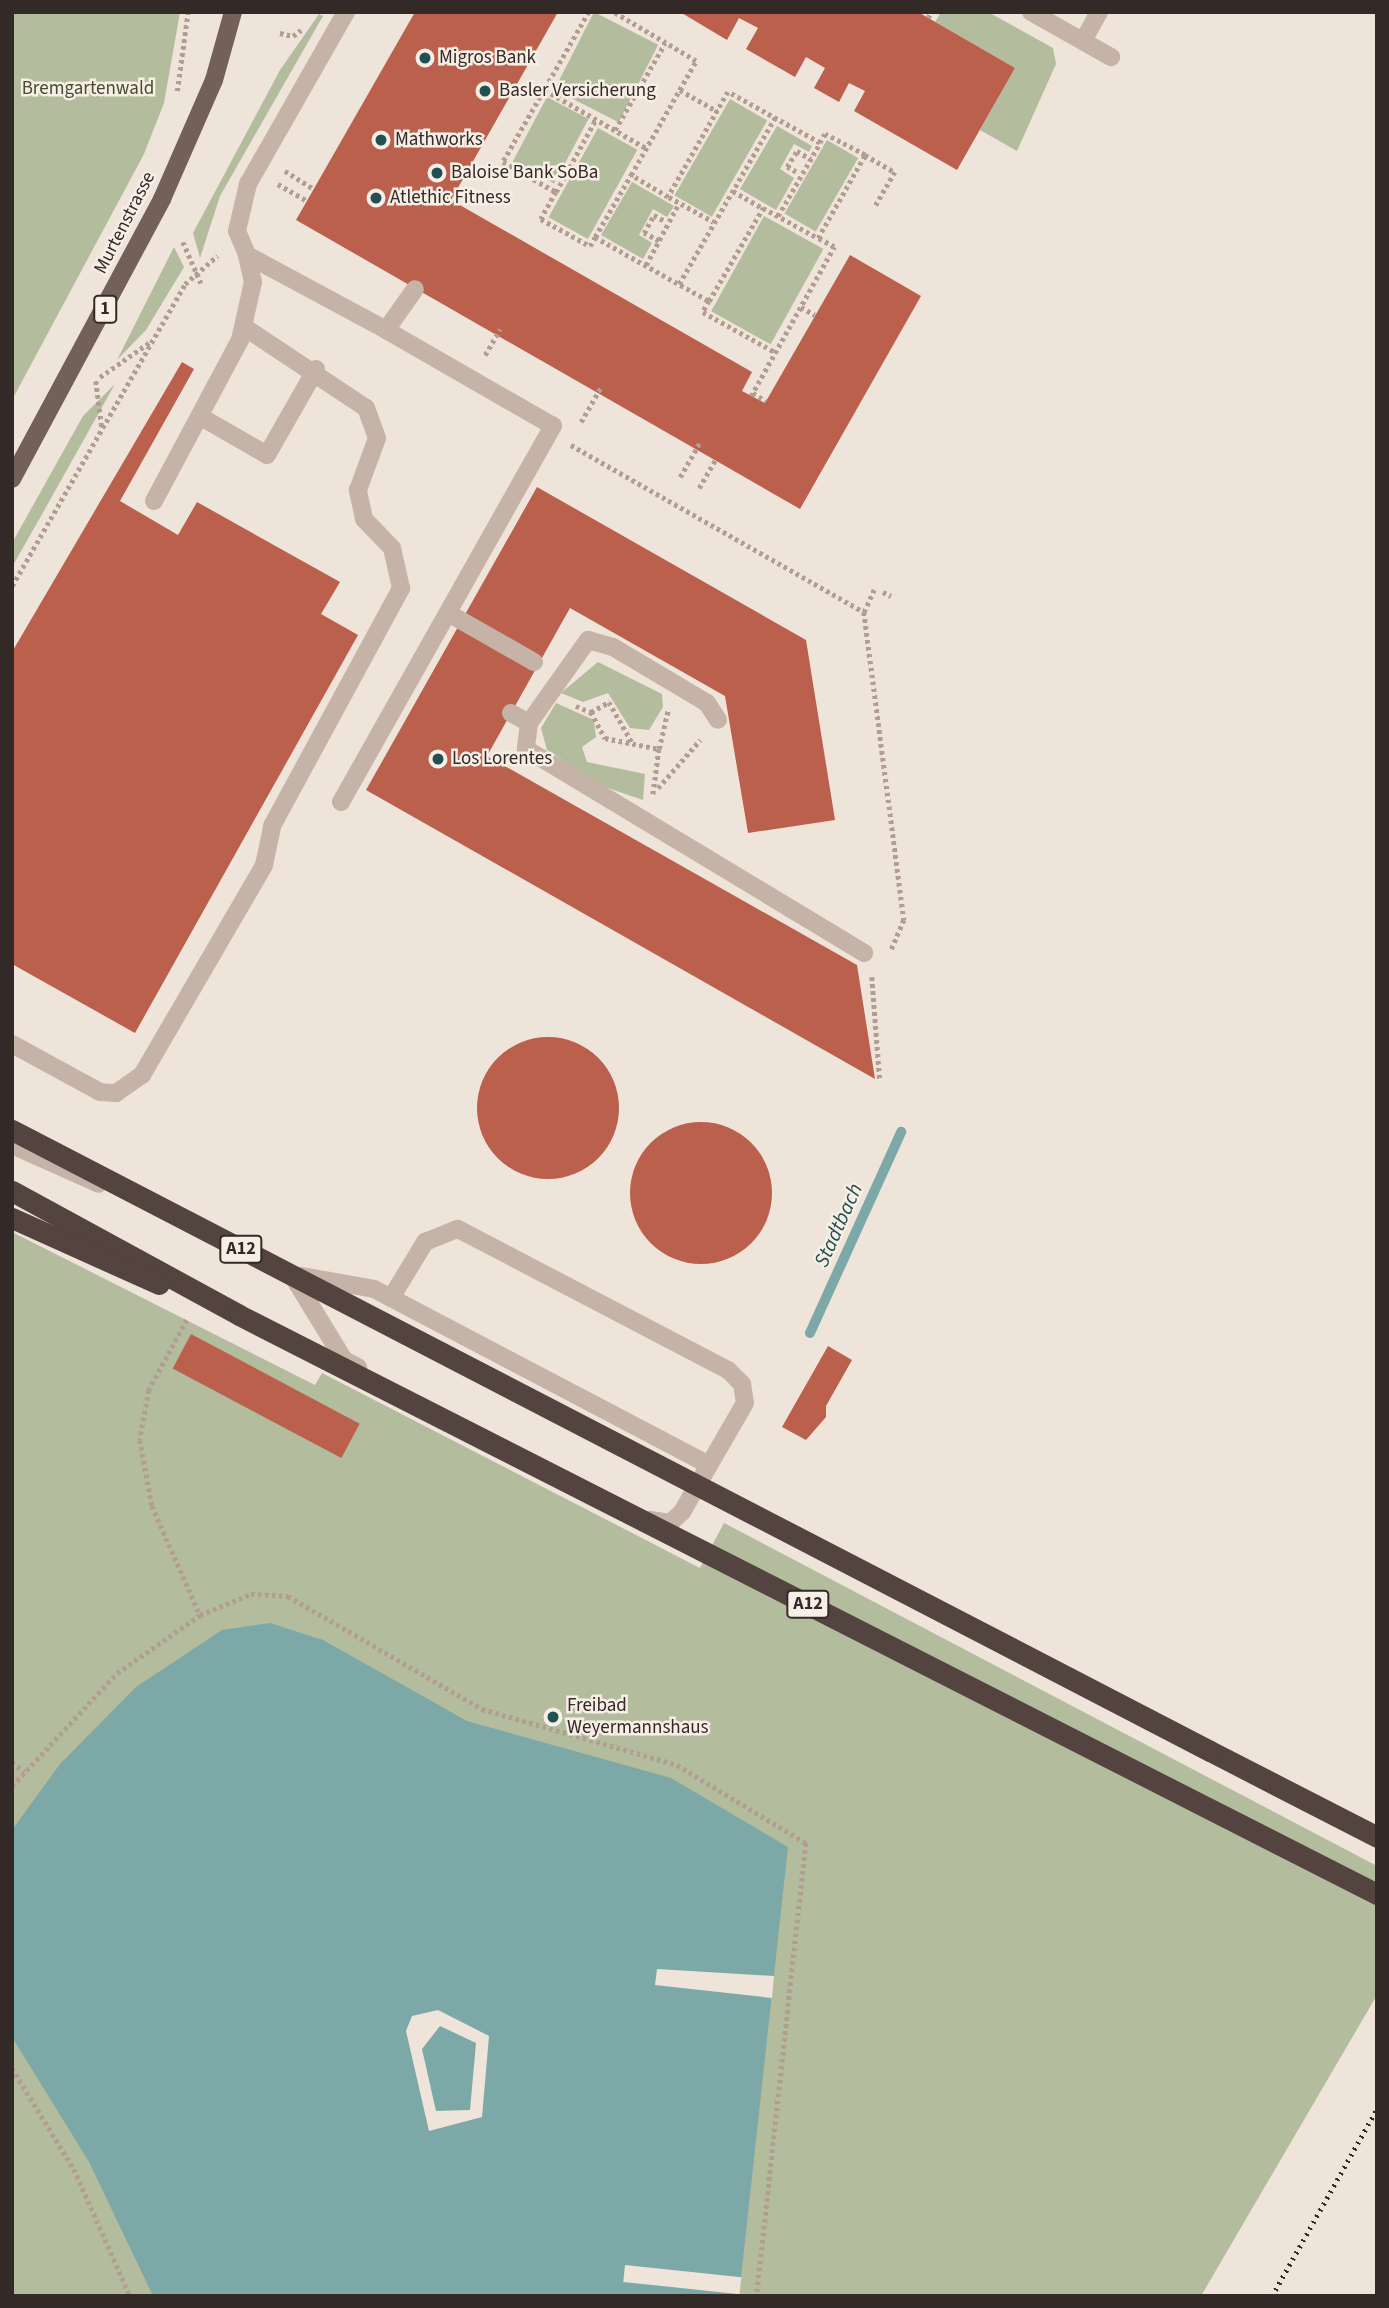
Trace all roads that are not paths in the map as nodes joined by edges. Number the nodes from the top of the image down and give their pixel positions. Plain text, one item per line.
1 (233, 12) edge
2 (346, 12) edge
3 (1031, 12) edge
4 (1100, 12) edge
5 (1083, 41) junction
6 (1111, 57) dead end
7 (243, 248) junction
8 (415, 289) dead end
9 (244, 327) junction
10 (386, 330) junction
11 (316, 369) junction
12 (201, 417) junction
13 (12, 479) edge
14 (154, 501) dead end
15 (448, 613) junction
16 (534, 662) dead end
17 (511, 713) dead end
18 (718, 720) dead end
19 (529, 723) junction
20 (341, 802) dead end
21 (864, 953) road end
22 (12, 1044) edge
23 (12, 1130) edge
24 (12, 1145) edge
25 (12, 1191) edge
26 (12, 1218) edge
27 (292, 1275) junction
28 (391, 1298) junction
29 (239, 1315) junction
30 (709, 1465) junction
31 (1377, 1837) edge
32 (1377, 1894) edge

1 - 13 main road, Murtenstrasse / 1
2 - 7 street
3 - 5 street
4 - 5 street
5 - 6 street
7 - 9 street
7 - 10 street
8 - 10 street
9 - 11 street
9 - 12 street
10 - 15 street
11 - 12 street
11 - 22 street
12 - 14 street
15 - 16 street
15 - 20 street
17 - 19 street
18 - 19 street
19 - 21 street
23 - 31 highway, A12, bridge
24 - 27 street
25 - 29 highway
26 - 29 highway
27 - 28 street
27 - 30 street
28 - 30 street
28 - 30 street
29 - 32 highway, A12, bridge

